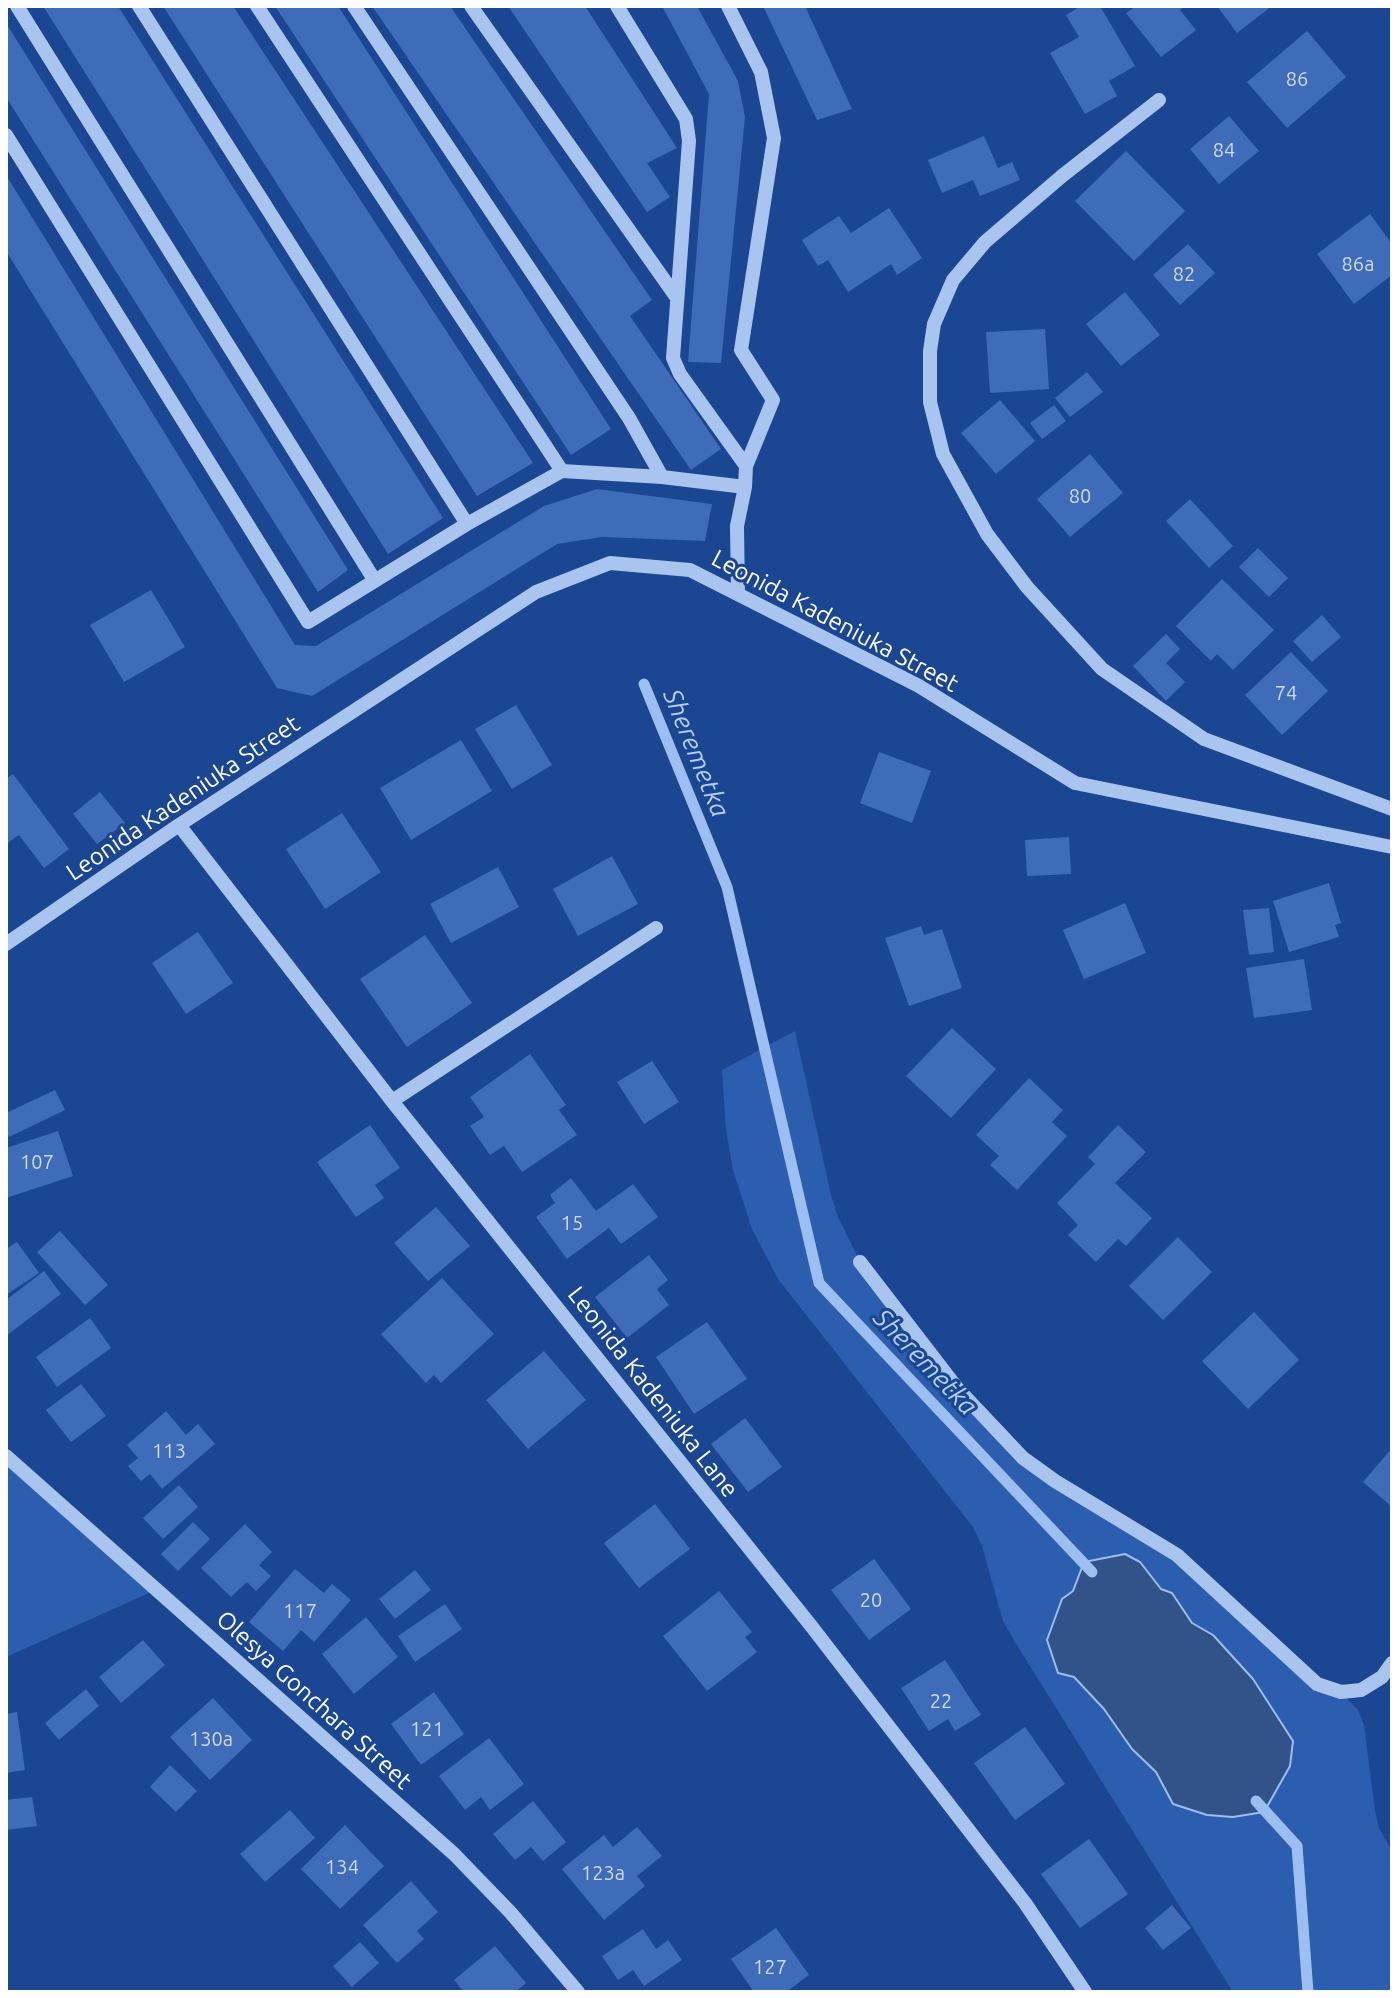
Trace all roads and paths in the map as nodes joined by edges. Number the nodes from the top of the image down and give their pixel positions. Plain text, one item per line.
1 (17, 6) edge
2 (139, 6) edge
3 (257, 6) edge
4 (354, 6) edge
5 (471, 6) edge
6 (617, 6) edge
7 (728, 6) edge
8 (1159, 100) dead end
9 (6, 135) edge
10 (677, 298) junction
11 (746, 466) junction
12 (562, 471) junction
13 (662, 477) junction
14 (745, 487) junction
15 (467, 524) junction
16 (375, 581) junction
17 (738, 594) junction
18 (1392, 809) edge
19 (179, 825) junction
20 (1392, 847) edge
21 (656, 928) dead end
22 (6, 944) edge
23 (392, 1101) junction
24 (860, 1262) dead end
25 (6, 1456) edge
26 (1392, 1663) edge
27 (578, 1992) edge
28 (1085, 1992) edge

1 - 16 street
2 - 15 street
3 - 12 street
4 - 13 street
5 - 10 street
6 - 10 street
7 - 11 street
8 - 18 street
9 - 16 street
10 - 11 street
11 - 14 street
12 - 13 street
12 - 15 street
13 - 14 street
14 - 17 street
15 - 16 street
17 - 19 street, Leonida Kadeniuka Street
17 - 20 street, Leonida Kadeniuka Street
19 - 22 street, Leonida Kadeniuka Street
19 - 23 street, Leonida Kadeniuka Lane
21 - 23 street
23 - 28 street, Leonida Kadeniuka Lane
24 - 26 street
25 - 27 street, Olesya Gonchara Street

